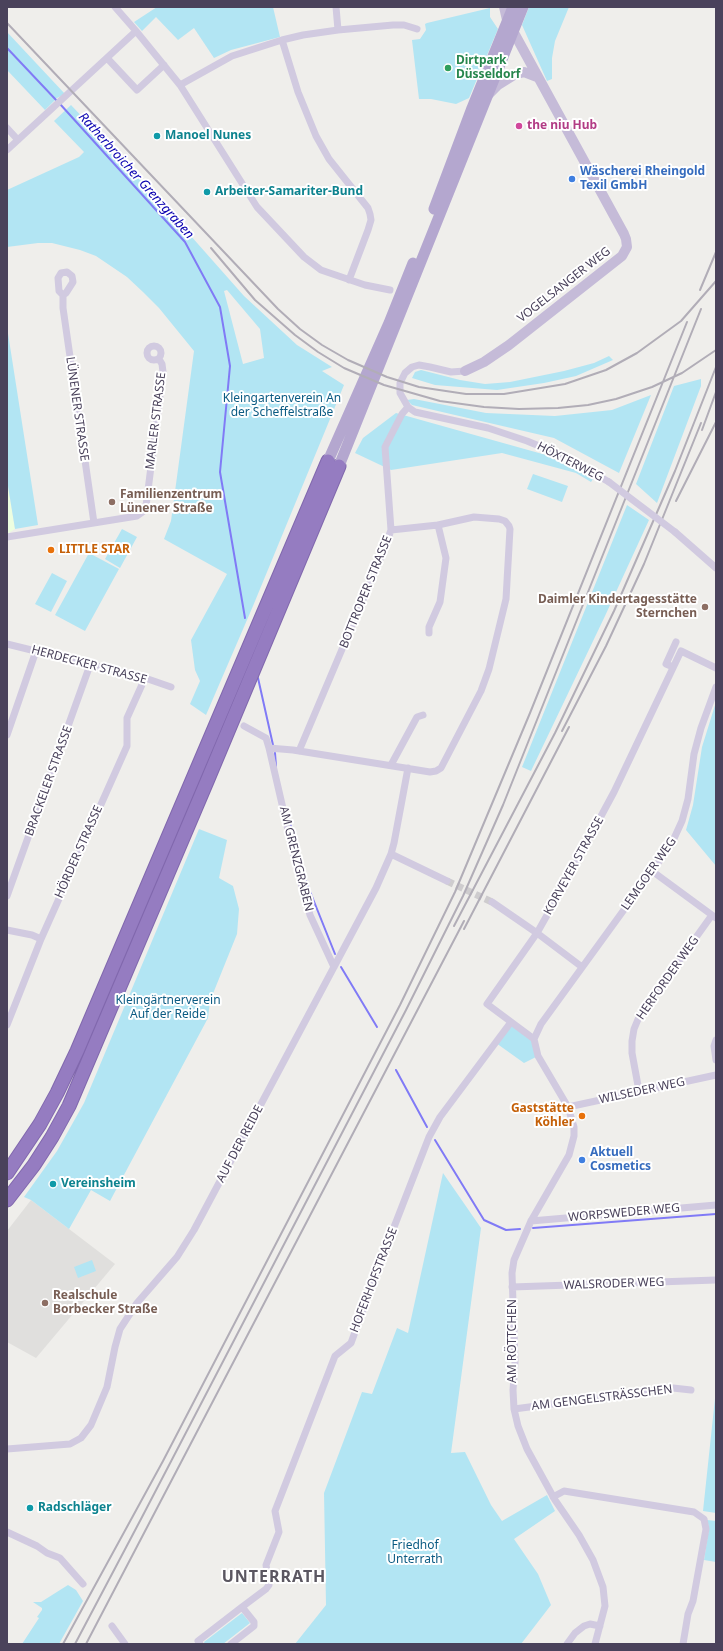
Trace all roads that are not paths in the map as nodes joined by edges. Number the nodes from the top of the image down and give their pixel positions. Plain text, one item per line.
1 (115, 7) edge
2 (336, 7) edge
3 (504, 7) edge
4 (512, 7) edge
5 (523, 7) edge
6 (507, 20) junction
7 (417, 29) dead end
8 (338, 30) junction
9 (136, 31) junction
10 (513, 31) junction
11 (282, 40) junction
12 (107, 58) junction
13 (164, 65) junction
14 (537, 77) junction
15 (180, 85) junction
16 (486, 98) junction
17 (7, 128) edge
18 (18, 140) junction
19 (7, 150) edge
20 (348, 280) junction
21 (390, 290) dead end
22 (63, 295) dead end
23 (159, 359) dead end
24 (465, 371) joint
25 (408, 407) junction
26 (334, 464) junction
27 (94, 523) junction
28 (438, 525) junction
29 (391, 530) junction
30 (7, 537) edge
31 (716, 568) edge
32 (429, 633) dead end
33 (7, 644) edge
34 (36, 651) junction
35 (90, 665) junction
36 (716, 668) edge
37 (145, 678) junction
38 (172, 687) dead end
39 (716, 687) edge
40 (423, 715) dead end
41 (244, 726) dead end
42 (7, 735) edge
43 (269, 748) junction
44 (299, 751) junction
45 (391, 765) junction
46 (408, 768) junction
47 (391, 854) junction
48 (652, 870) junction
49 (447, 881) tunnel mouth
50 (7, 896) edge
51 (492, 902) tunnel mouth
52 (714, 916) edge
53 (7, 930) edge
54 (537, 933) junction
55 (41, 939) junction
56 (334, 967) junction
57 (582, 967) junction
58 (511, 1022) junction
59 (7, 1025) edge
60 (534, 1038) junction
61 (716, 1040) edge
62 (716, 1060) edge
63 (716, 1075) edge
64 (639, 1091) junction
65 (568, 1107) junction
66 (7, 1173) edge
67 (7, 1200) edge
68 (716, 1205) edge
69 (531, 1221) junction
70 (716, 1280) edge
71 (512, 1287) junction
72 (691, 1390) dead end
73 (514, 1409) junction
74 (7, 1449) edge
75 (553, 1497) junction
76 (7, 1532) edge
77 (83, 1584) dead end
78 (242, 1607) junction
79 (112, 1626) dead end
80 (600, 1626) junction
81 (125, 1644) edge
82 (200, 1644) edge
83 (231, 1644) edge
84 (567, 1644) edge
85 (595, 1644) edge
86 (683, 1644) edge

1 - 9 street
2 - 8 street
3 - 6 street, VOGELSANGER WEG
4 - 6 main road
5 - 10 main road
6 - 10 street, VOGELSANGER WEG
6 - 26 main road
7 - 8 street
8 - 11 street
9 - 12 street
9 - 13 street
10 - 14 street, VOGELSANGER WEG
10 - 16 main road
11 - 15 street
11 - 20 street
12 - 13 street
12 - 18 street
13 - 15 street
14 - 16 street
14 - 24 street, VOGELSANGER WEG
15 - 20 street
16 - 26 main road
17 - 18 street
18 - 19 street
20 - 21 street
22 - 27 street, LÜNENER STRASSE
23 - 27 street, MARLER STRASSE
24 - 25 street, VOGELSANGER WEG
25 - 29 street, BOTTROPER STRASSE
25 - 31 street, HÖXTERWEG, bridge
26 - 66 highway
26 - 67 highway
27 - 30 street, MARLER STRASSE
28 - 29 street
28 - 32 street
28 - 46 street
29 - 44 street, BOTTROPER STRASSE
33 - 34 street, HERDECKER STRASSE
34 - 35 street, HERDECKER STRASSE
34 - 42 street
35 - 37 street, HERDECKER STRASSE
35 - 50 street, BRACKELER STRASSE
36 - 54 street, KORVEYER STRASSE
37 - 38 street, HERDECKER STRASSE
37 - 55 street, HÖRDER STRASSE
39 - 48 street, LEMGOER WEG
40 - 45 street
41 - 43 street
43 - 44 street
43 - 56 street, AM GRENZGRABEN
44 - 45 street
45 - 46 street
46 - 47 street, AUF DER REIDE
47 - 49 street
47 - 56 street, AUF DER REIDE
48 - 52 street
48 - 57 street, LEMGOER WEG
51 - 54 street
52 - 64 street, HERFORDER WEG
53 - 55 street
54 - 57 street
54 - 58 street, KORVEYER STRASSE
55 - 59 street, HÖRDER STRASSE
56 - 74 street, AUF DER REIDE
57 - 60 street, LEMGOER WEG
58 - 60 street, KORVEYER STRASSE
58 - 78 street, HOFERHOFSTRASSE
60 - 65 street, AM RÖTTCHEN
61 - 62 street
63 - 64 street, WILSEDER WEG
64 - 65 street, WILSEDER WEG
65 - 69 street, AM RÖTTCHEN
68 - 69 street, WORPSWEDER WEG
69 - 71 street, AM RÖTTCHEN
70 - 71 street, WALSRODER WEG
71 - 73 street, AM RÖTTCHEN
72 - 73 street, AM GENGELSTRÄSSCHEN
73 - 75 street, AM RÖTTCHEN
75 - 80 street, AM RÖTTCHEN
75 - 86 street
76 - 77 street
78 - 82 street, HOFERHOFSTRASSE
78 - 83 street
79 - 81 street
80 - 84 street
80 - 85 street, AM RÖTTCHEN

